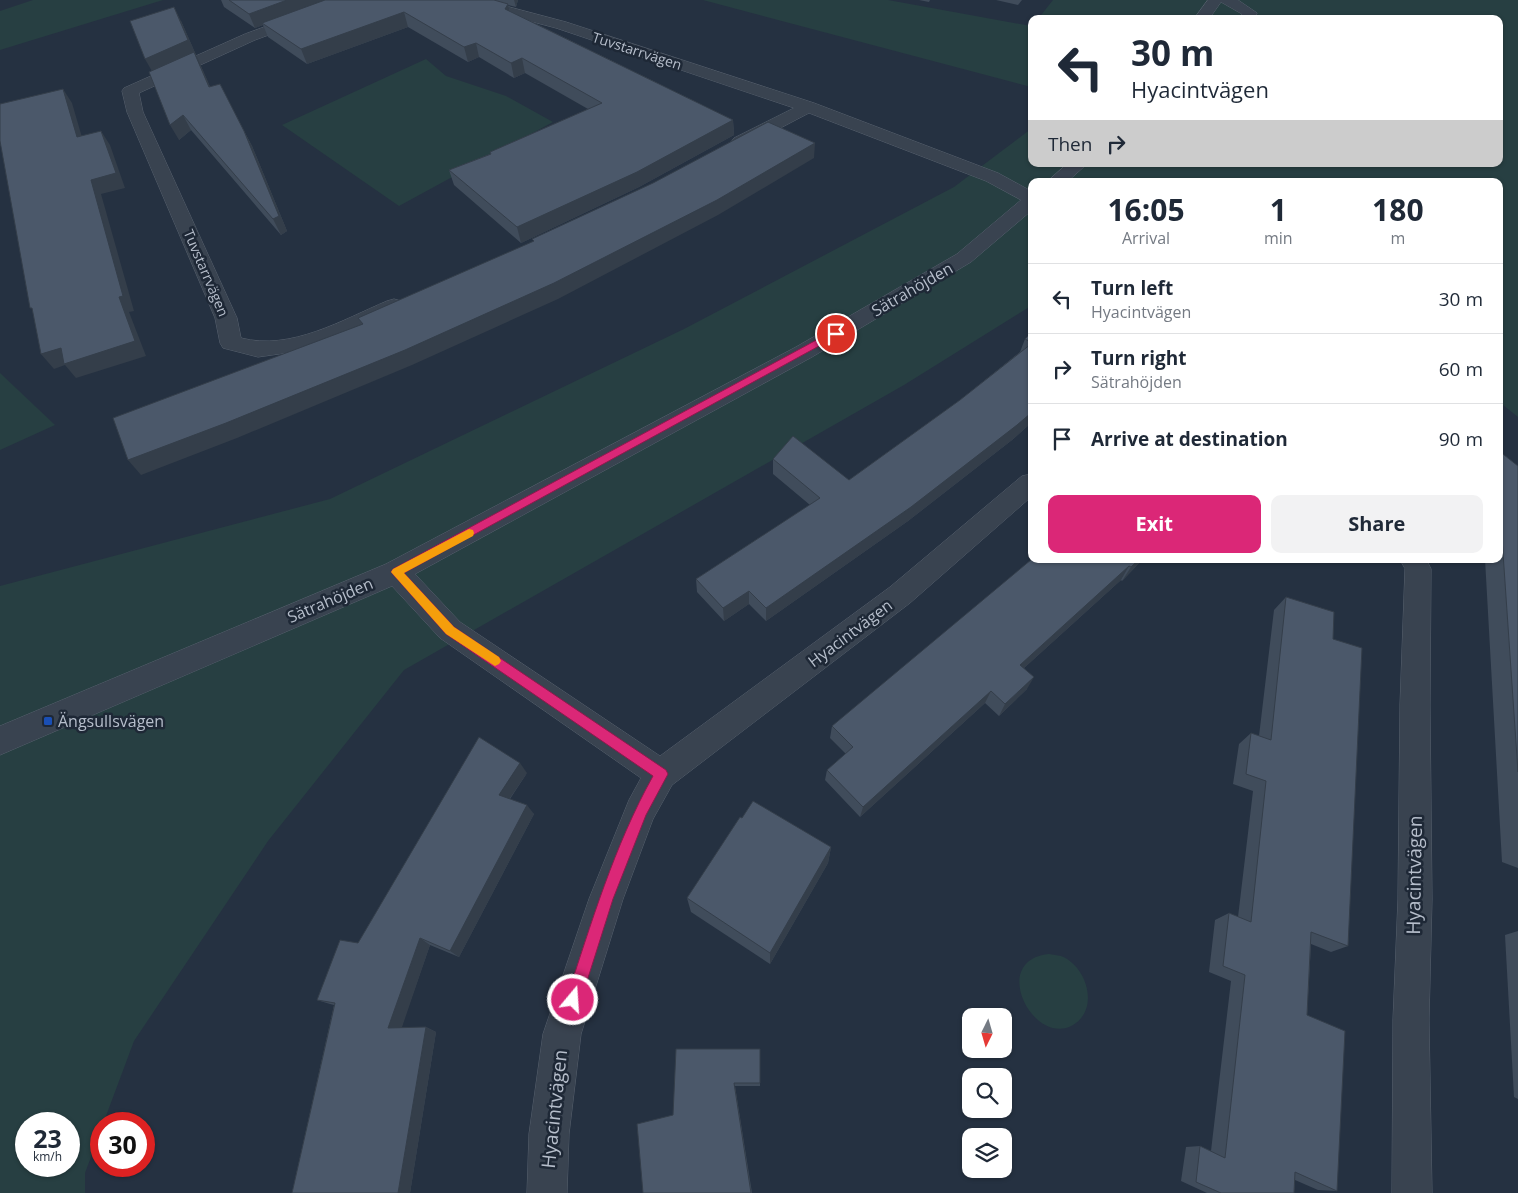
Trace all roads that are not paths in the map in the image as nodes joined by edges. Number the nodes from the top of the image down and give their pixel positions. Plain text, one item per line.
1 (351, 0) edge
2 (466, 0) edge
3 (1215, 0) edge
4 (1227, 0) edge
5 (1204, 15) edge
6 (1249, 15) edge
7 (808, 107) junction
8 (725, 150) edge
9 (1074, 167) edge
10 (1061, 178) edge
11 (1028, 198) edge
12 (1028, 203) edge
13 (414, 298) edge
14 (1028, 486) edge
15 (1415, 563) edge
16 (396, 572) junction
17 (0, 741) edge
18 (661, 774) junction
19 (547, 1193) edge
20 (1412, 1193) edge

1 - 13 street, Tuvstarrvägen
2 - 7 street, Tuvstarrvägen
3 - 5 street
4 - 6 street
7 - 8 street
7 - 11 street, Tuvstarrvägen
9 - 10 street
12 - 16 street, Sätrahöjden
14 - 18 street, Hyacintvägen
15 - 20 street, Hyacintvägen
16 - 17 street, Sätrahöjden
16 - 18 street
18 - 19 street, Hyacintvägen

